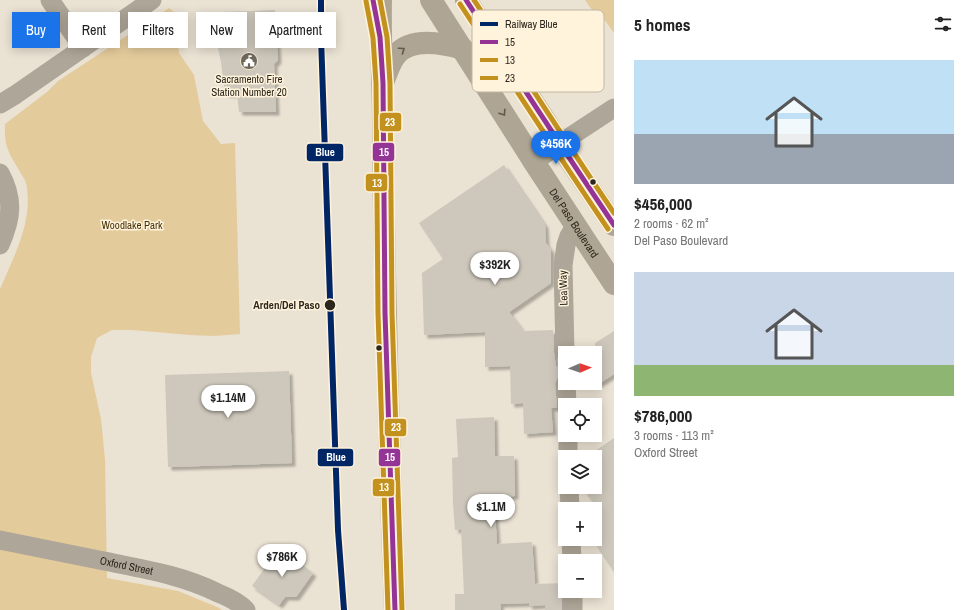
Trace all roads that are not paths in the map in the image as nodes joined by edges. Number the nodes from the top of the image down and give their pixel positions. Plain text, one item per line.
1 (50, 0) edge
2 (152, 0) edge
3 (373, 0) edge
4 (381, 0) edge
5 (431, 0) edge
6 (466, 0) edge
7 (473, 10) edge
8 (120, 22) edge
9 (68, 26) edge
10 (380, 37) junction
11 (83, 48) edge
12 (463, 49) junction
13 (472, 63) edge
14 (383, 83) junction
15 (490, 92) edge
16 (526, 92) edge
17 (0, 104) edge
18 (614, 108) edge
19 (559, 144) junction
20 (534, 162) junction
21 (0, 173) edge
22 (614, 225) edge
23 (576, 226) junction
24 (0, 245) edge
25 (614, 284) edge
26 (565, 346) edge
27 (0, 540) edge
28 (573, 598) edge
29 (246, 610) edge
30 (395, 610) edge
31 (573, 610) edge

1 - 9 street
2 - 8 street
3 - 10 main road
4 - 10 main road
5 - 12 main road, Del Paso Boulevard
6 - 7 main road
10 - 14 main road
11 - 17 street
12 -> 13 main road, Del Paso Boulevard
14 -> 12 main road
14 - 30 main road
15 -> 20 main road, Del Paso Boulevard
16 - 19 main road
18 - 19 street
19 - 20 street
19 - 22 main road
20 - 23 main road, Del Paso Boulevard
21 - 24 street
23 - 25 main road, Del Paso Boulevard
23 - 26 street, Lea Way
27 - 29 street, Oxford Street
28 - 31 street

